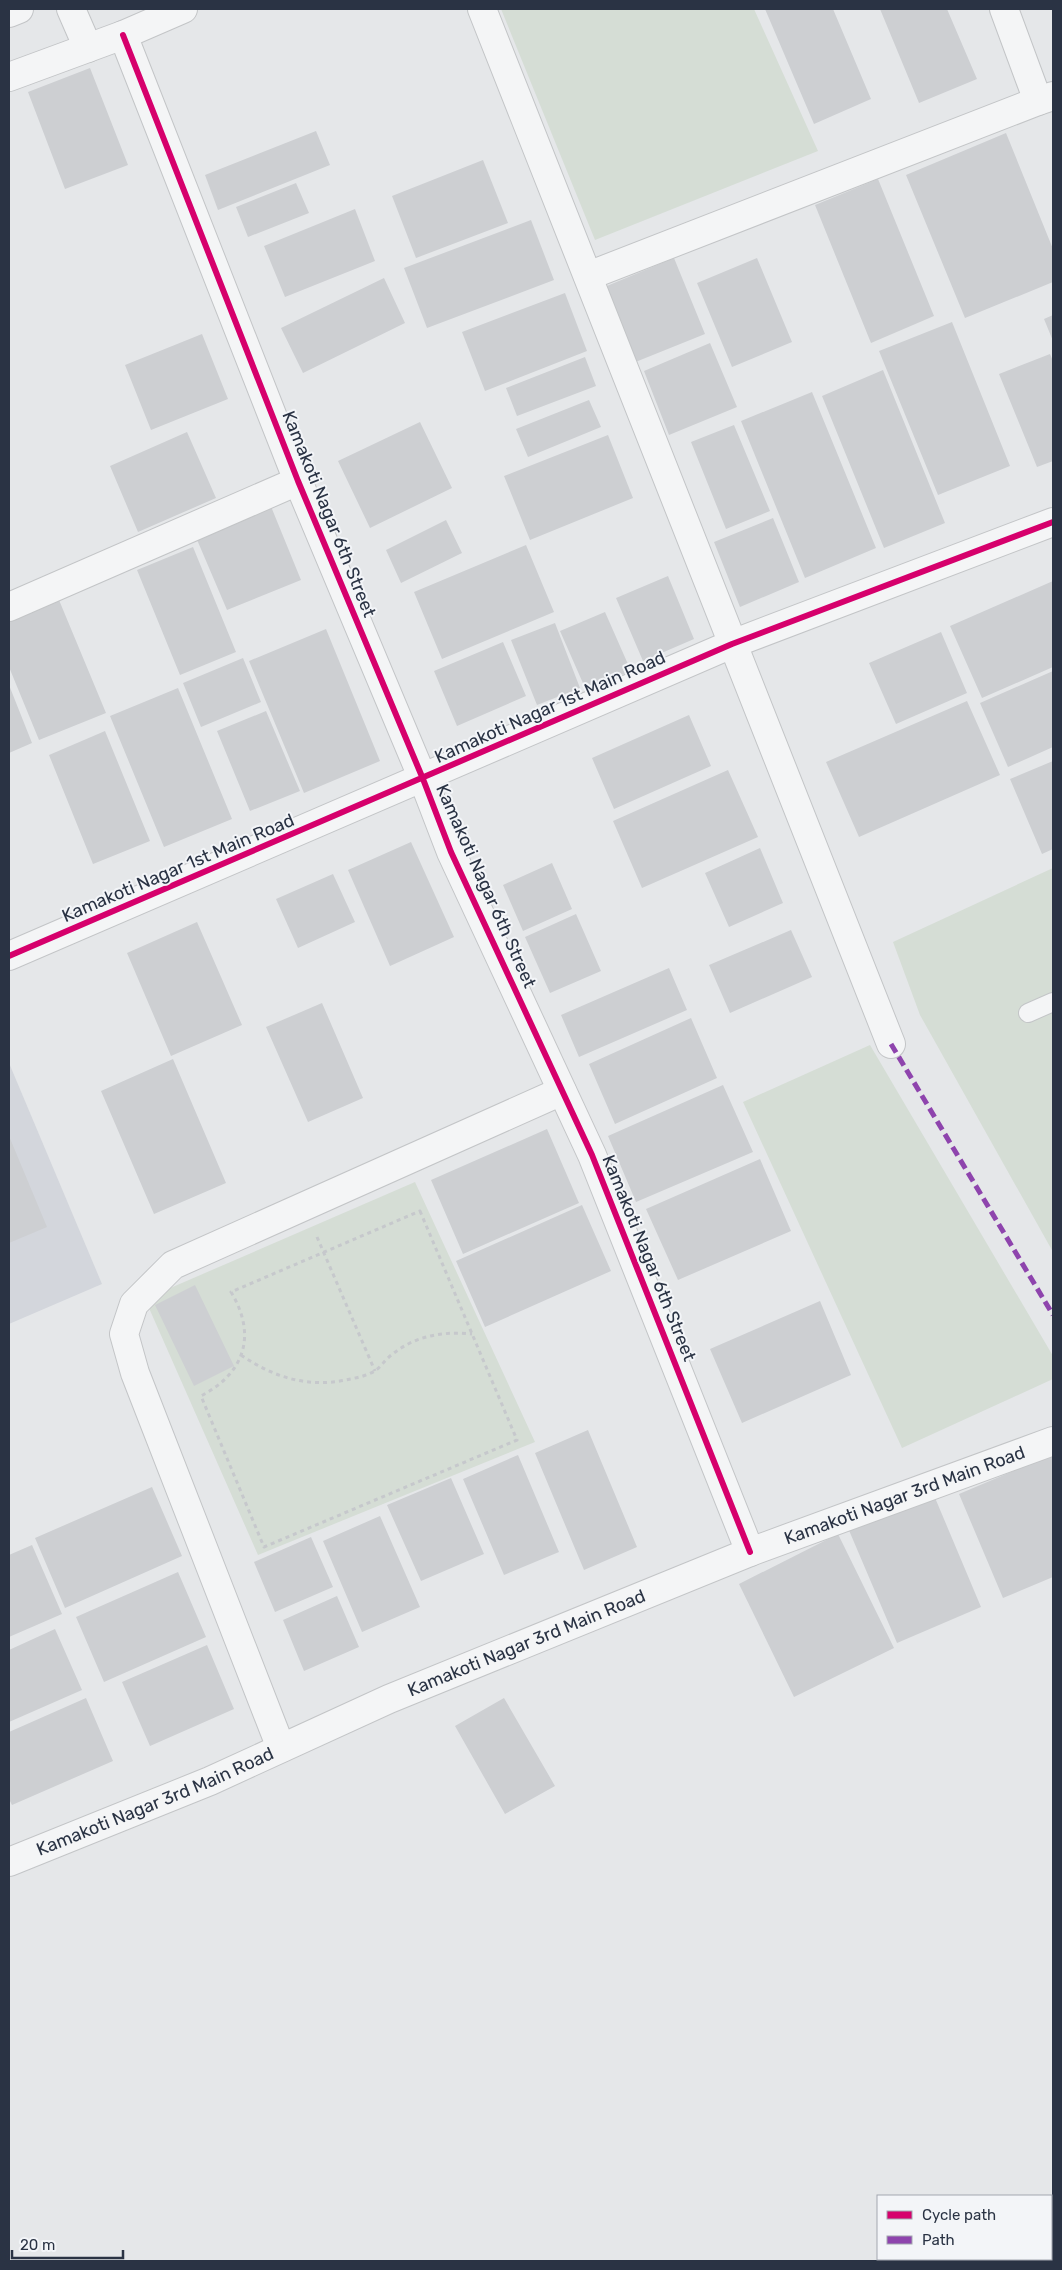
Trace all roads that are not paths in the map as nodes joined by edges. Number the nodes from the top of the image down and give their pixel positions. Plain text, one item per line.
1 (19, 9) edge
2 (71, 9) edge
3 (183, 9) edge
4 (482, 9) edge
5 (1004, 9) edge
6 (9, 12) edge
7 (123, 35) junction
8 (88, 48) junction
9 (9, 77) edge
10 (1045, 99) edge
11 (588, 276) junction
12 (298, 481) junction
13 (1053, 522) edge
14 (9, 607) edge
15 (732, 644) junction
16 (423, 779) junction
17 (9, 956) edge
18 (1053, 1002) edge
19 (1028, 1013) dead end
20 (890, 1044) dead end
21 (562, 1091) junction
22 (1053, 1441) edge
23 (750, 1552) junction
24 (281, 1748) junction
25 (9, 1862) edge

1 - 6 street
2 - 8 street
3 - 7 street
4 - 11 street
5 - 10 street
7 - 8 street
7 - 12 street, Kamakoti Nagar 6th Street
8 - 9 street
10 - 11 street
11 - 15 street
12 - 14 street
12 - 16 street, Kamakoti Nagar 6th Street
13 - 15 street, Kamakoti Nagar 1st Main Road
15 - 16 street, Kamakoti Nagar 1st Main Road
15 - 20 street
16 - 17 street, Kamakoti Nagar 1st Main Road
16 - 21 street, Kamakoti Nagar 6th Street
18 - 19 lane
21 - 23 street, Kamakoti Nagar 6th Street
21 - 24 street
22 - 23 street, Kamakoti Nagar 3rd Main Road
23 - 24 street, Kamakoti Nagar 3rd Main Road
24 - 25 street, Kamakoti Nagar 3rd Main Road

